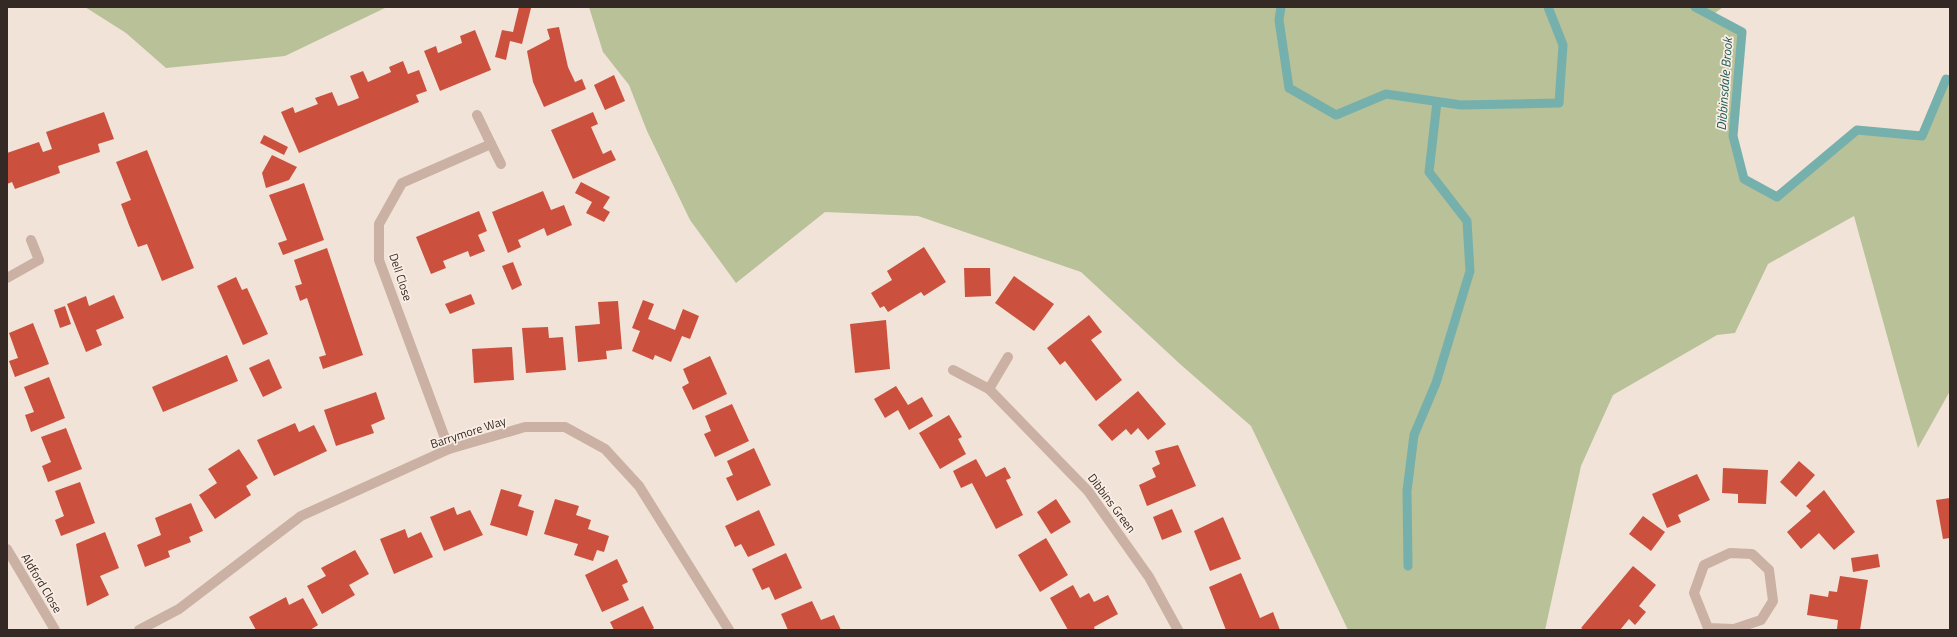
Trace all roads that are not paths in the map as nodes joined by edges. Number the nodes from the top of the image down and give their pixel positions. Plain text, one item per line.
1 (477, 115) dead end
2 (491, 144) junction
3 (501, 164) dead end
4 (31, 240) dead end
5 (7, 278) edge
6 (1008, 357) dead end
7 (953, 370) dead end
8 (989, 389) junction
9 (449, 449) junction
10 (7, 549) edge
11 (1708, 629) edge
12 (55, 630) edge
13 (139, 630) edge
14 (729, 630) edge
15 (1178, 630) edge

1 - 2 street
2 - 3 street
2 - 9 street, Dell Close
4 - 5 street
6 - 8 street
7 - 8 street, Dibbins Green
8 - 15 street, Dibbins Green
9 - 13 street, Barrymore Way
9 - 14 street, Barrymore Way
10 - 12 street, Aldford Close
11 - 11 street

